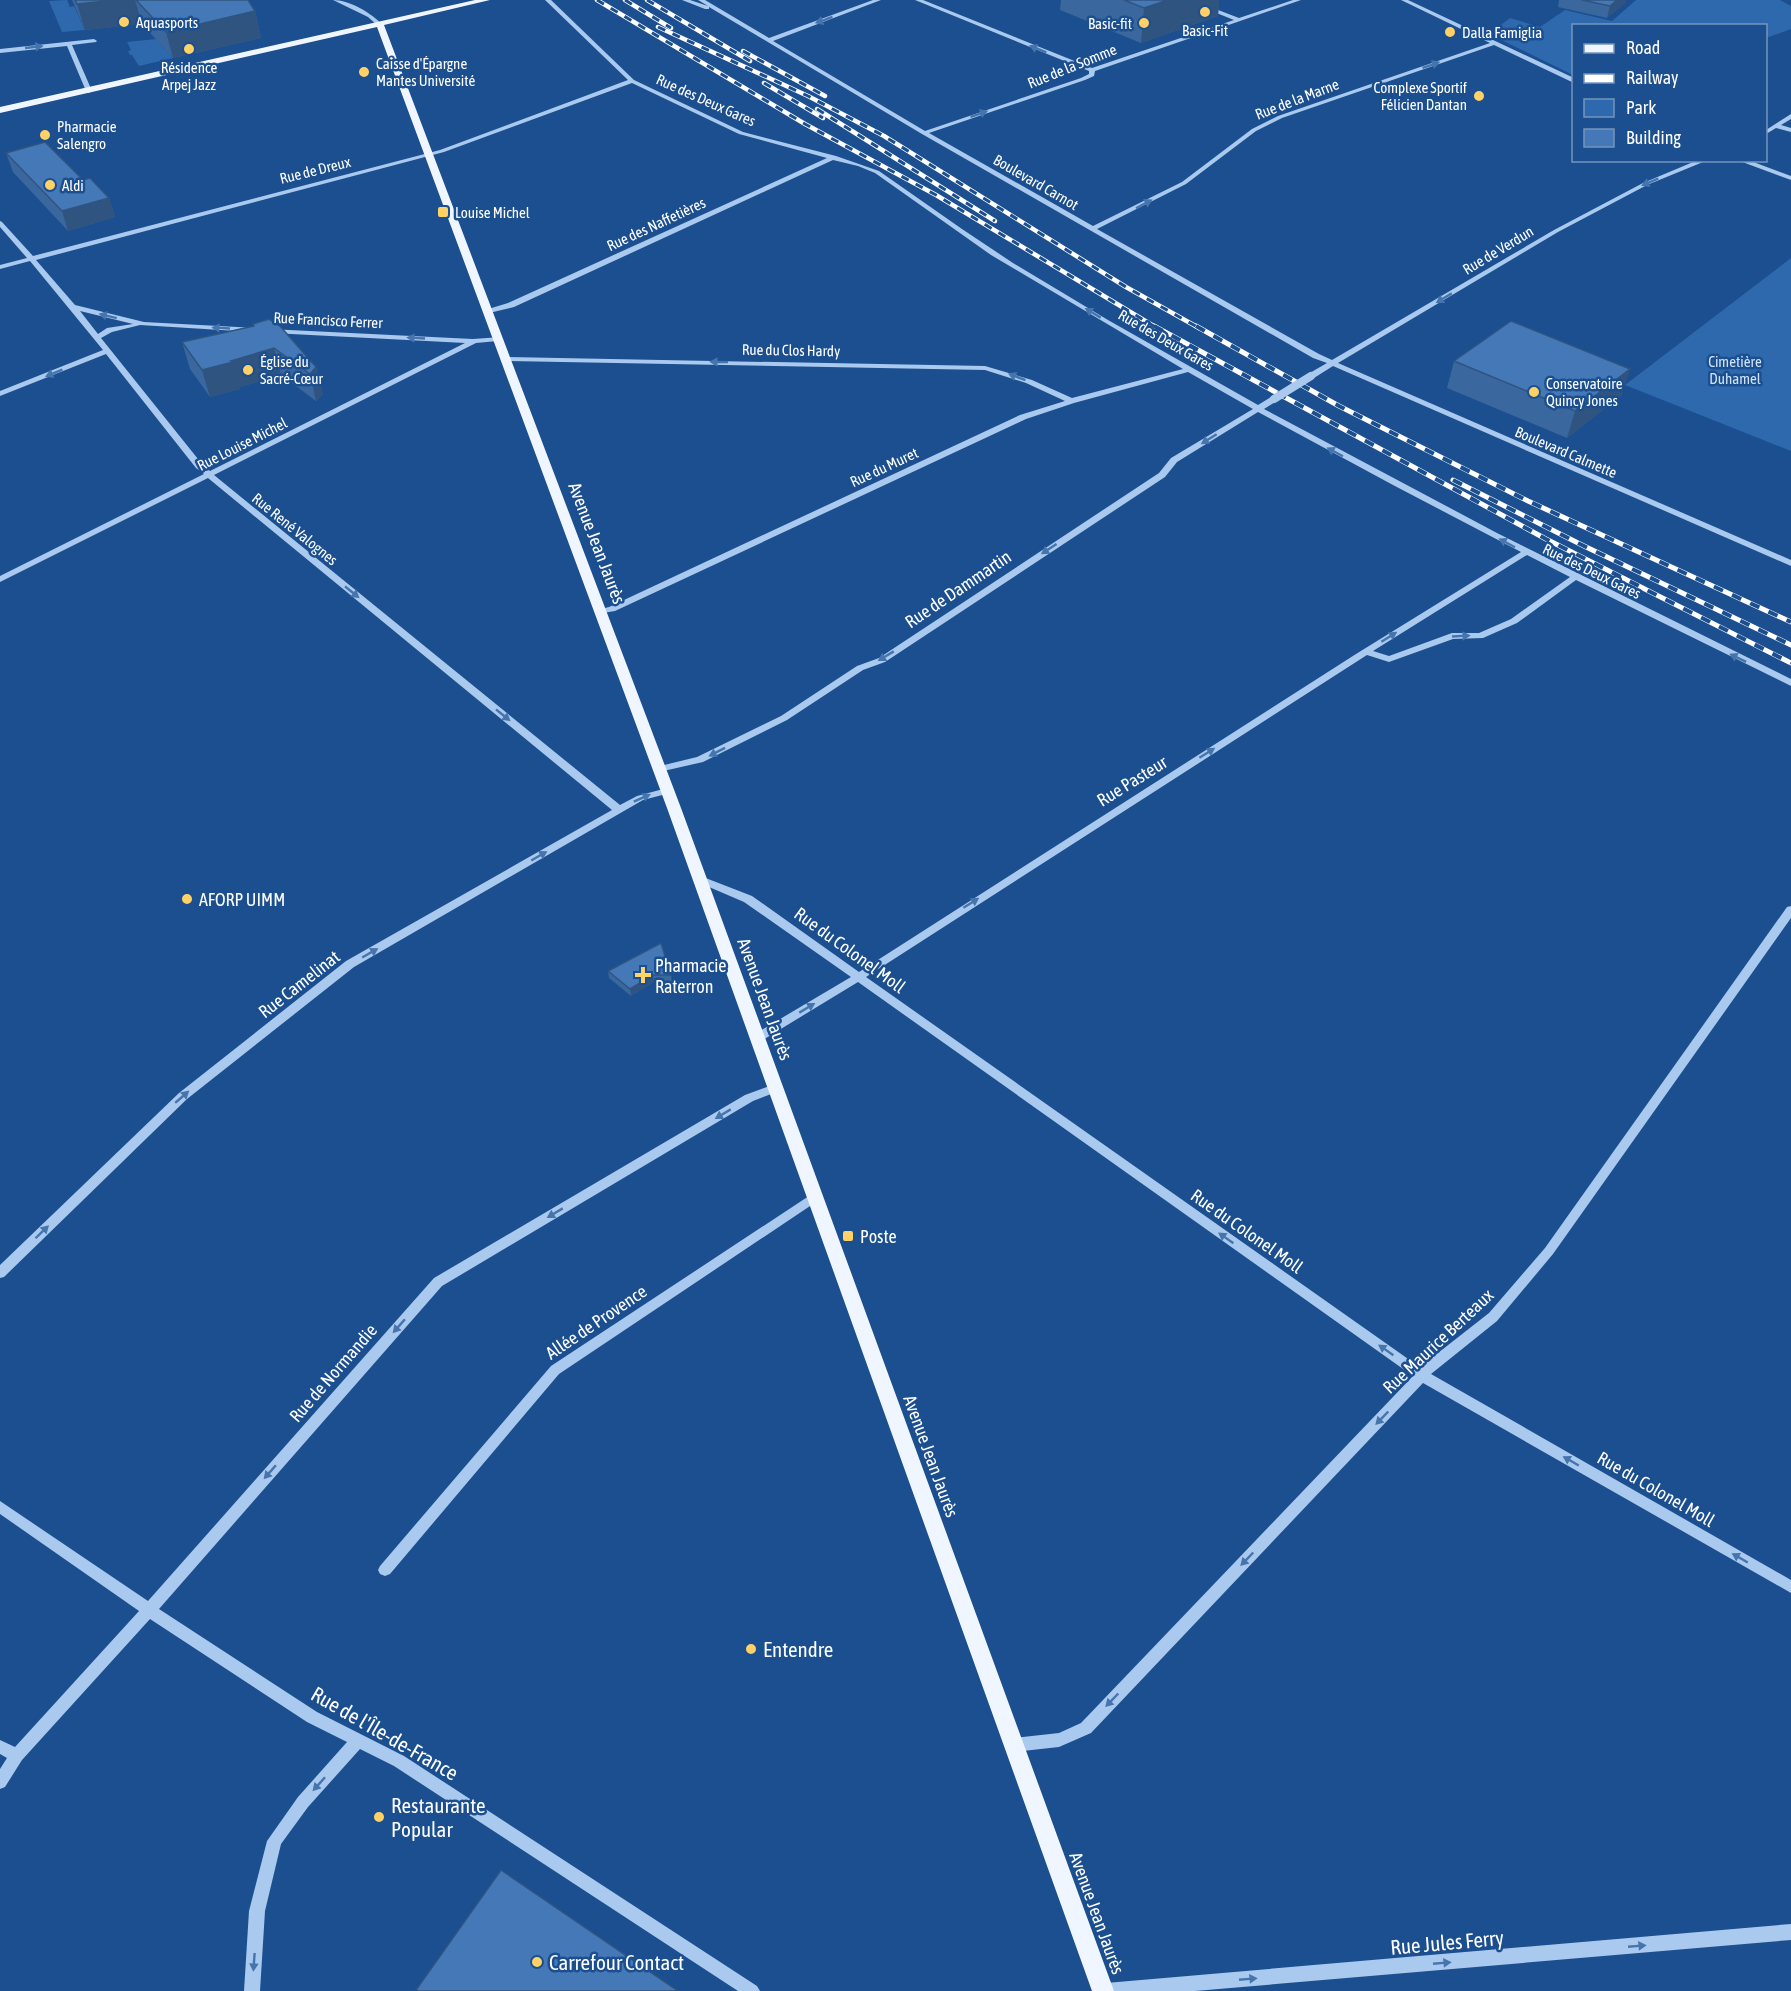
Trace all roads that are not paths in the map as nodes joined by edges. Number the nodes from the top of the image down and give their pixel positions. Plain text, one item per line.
1 (336, 0) edge
2 (486, 0) edge
3 (548, 0) edge
4 (685, 0) edge
5 (701, 0) edge
6 (878, 0) edge
7 (918, 0) edge
8 (1187, 0) edge
9 (1298, 0) edge
10 (1407, 0) edge
11 (730, 17) junction
12 (1239, 20) junction
13 (380, 25) junction
14 (769, 40) junction
15 (94, 41) dead end
16 (1495, 43) junction
17 (69, 44) junction
18 (0, 51) edge
19 (1092, 70) junction
20 (1572, 80) edge
21 (632, 81) junction
22 (89, 91) junction
23 (49, 100) junction
24 (0, 110) edge
25 (0, 115) edge
26 (1791, 116) edge
27 (1776, 126) junction
28 (1791, 130) edge
29 (1767, 131) edge
30 (924, 133) junction
31 (429, 155) junction
32 (834, 157) junction
33 (1700, 162) edge
34 (1746, 162) edge
35 (1791, 178) edge
36 (0, 223) edge
37 (1092, 229) junction
38 (33, 259) junction
39 (0, 267) edge
40 (73, 307) junction
41 (488, 312) junction
42 (144, 324) junction
43 (97, 337) junction
44 (498, 339) junction
45 (474, 341) junction
46 (107, 351) junction
47 (505, 359) junction
48 (1332, 364) junction
49 (1189, 370) junction
50 (0, 394) edge
51 (1274, 399) joint
52 (1071, 401) junction
53 (1259, 408) junction
54 (209, 476) junction
55 (1525, 553) junction
56 (1791, 563) edge
57 (1574, 578) junction
58 (0, 579) edge
59 (600, 612) junction
60 (1366, 652) junction
61 (1791, 683) edge
62 (659, 769) junction
63 (667, 791) junction
64 (619, 810) junction
65 (699, 879) junction
66 (1791, 910) edge
67 (857, 978) junction
68 (757, 1038) junction
69 (775, 1088) junction
70 (815, 1197) junction
71 (0, 1273) edge
72 (1423, 1376) junction
73 (0, 1507) edge
74 (385, 1570) dead end
75 (1791, 1587) edge
76 (149, 1610) junction
77 (358, 1741) junction
78 (1014, 1745) junction
79 (0, 1747) edge
80 (17, 1755) junction
81 (0, 1782) edge
82 (1791, 1932) edge
83 (252, 1991) edge
84 (752, 1991) edge
85 (1105, 1991) edge

1 - 13 street
2 - 13 main road
3 - 21 street, Rue des Deux Gares
4 - 11 street, Boulevard Carnot
5 - 11 street, Boulevard Carnot
6 -> 14 street
19 -> 7 street
8 - 12 street
9 - 12 street, Rue de la Somme
10 - 16 street
11 - 14 street, Boulevard Carnot
12 - 19 street, Rue de la Somme
13 - 22 main road
13 - 31 main road, Avenue Jean Jaurès
14 - 30 street, Boulevard Carnot
15 - 17 street
16 - 20 street
37 -> 16 street, Rue de la Marne
18 -> 17 street
17 - 22 street
30 -> 19 street, Rue de la Somme
21 - 31 street, Rue de Dreux
21 - 32 street, Rue des Deux Gares
22 - 23 main road
23 - 24 main road
23 - 25 main road
26 - 27 street
27 - 28 street
27 - 29 street
30 - 37 street, Boulevard Carnot
31 - 38 street, Rue de Dreux
31 - 41 main road, Avenue Jean Jaurès
32 - 41 street, Rue des Naffetières
49 -> 32 street, Rue des Deux Gares
33 -> 48 street, Rue de Verdun
34 - 35 street
36 - 38 street, Rue René Valognes
37 - 48 street, Boulevard Carnot
38 - 39 street, Rue de Dreux
38 - 40 street, Rue René Valognes
42 -> 40 street, Rue Francisco Ferrer
40 - 43 street, Rue René Valognes
41 - 44 main road, Avenue Jean Jaurès
42 - 43 street, Rue Francisco Ferrer
45 -> 42 street, Rue Francisco Ferrer
43 - 46 street, Rue René Valognes
44 - 45 street, Rue Louise Michel
44 - 47 main road, Avenue Jean Jaurès
45 - 54 street, Rue Louise Michel
46 -> 50 street
46 - 54 street, Rue René Valognes
52 -> 47 street, Rue du Clos Hardy
47 - 59 main road, Avenue Jean Jaurès
48 - 51 street, Rue de Verdun, bridge
48 - 56 street, Boulevard Calmette
49 - 52 street, Rue du Muret
49 - 53 street, Rue des Deux Gares
51 - 53 street, Rue de Dammartin
52 - 59 street, Rue du Muret
55 -> 53 street, Rue des Deux Gares
53 -> 62 street, Rue de Dammartin
54 - 58 street, Rue Louise Michel
54 -> 64 street, Rue René Valognes
55 - 57 street, Rue des Deux Gares
60 -> 55 street, Rue Pasteur
60 -> 57 street
61 -> 57 street, Rue des Deux Gares
59 - 62 main road, Avenue Jean Jaurès
67 -> 60 street, Rue Pasteur
62 - 63 main road, Avenue Jean Jaurès
64 -> 63 street, Rue Camelinat
63 - 65 main road, Avenue Jean Jaurès
71 -> 64 street, Rue Camelinat
65 - 67 street, Rue du Colonel Moll
65 - 68 main road, Avenue Jean Jaurès
66 - 72 street, Rue Maurice Berteaux
68 -> 67 street, Rue Pasteur
72 -> 67 street, Rue du Colonel Moll
68 - 69 main road, Avenue Jean Jaurès
69 - 70 main road, Avenue Jean Jaurès
69 -> 76 street, Rue de Normandie
70 - 74 street, Allée de Provence
70 - 78 main road, Avenue Jean Jaurès
75 -> 72 street, Rue du Colonel Moll
72 -> 78 street, Rue Maurice Berteaux
73 - 76 street, Rue de l'Île-de-France
76 - 77 street, Rue de l'Île-de-France
76 - 80 street, Rue de Normandie
77 -> 83 street
77 - 84 street, Rue de l'Île-de-France
78 - 85 main road, Avenue Jean Jaurès
79 - 80 street
80 - 81 street, Rue de Normandie
85 -> 82 street, Rue Jules Ferry

